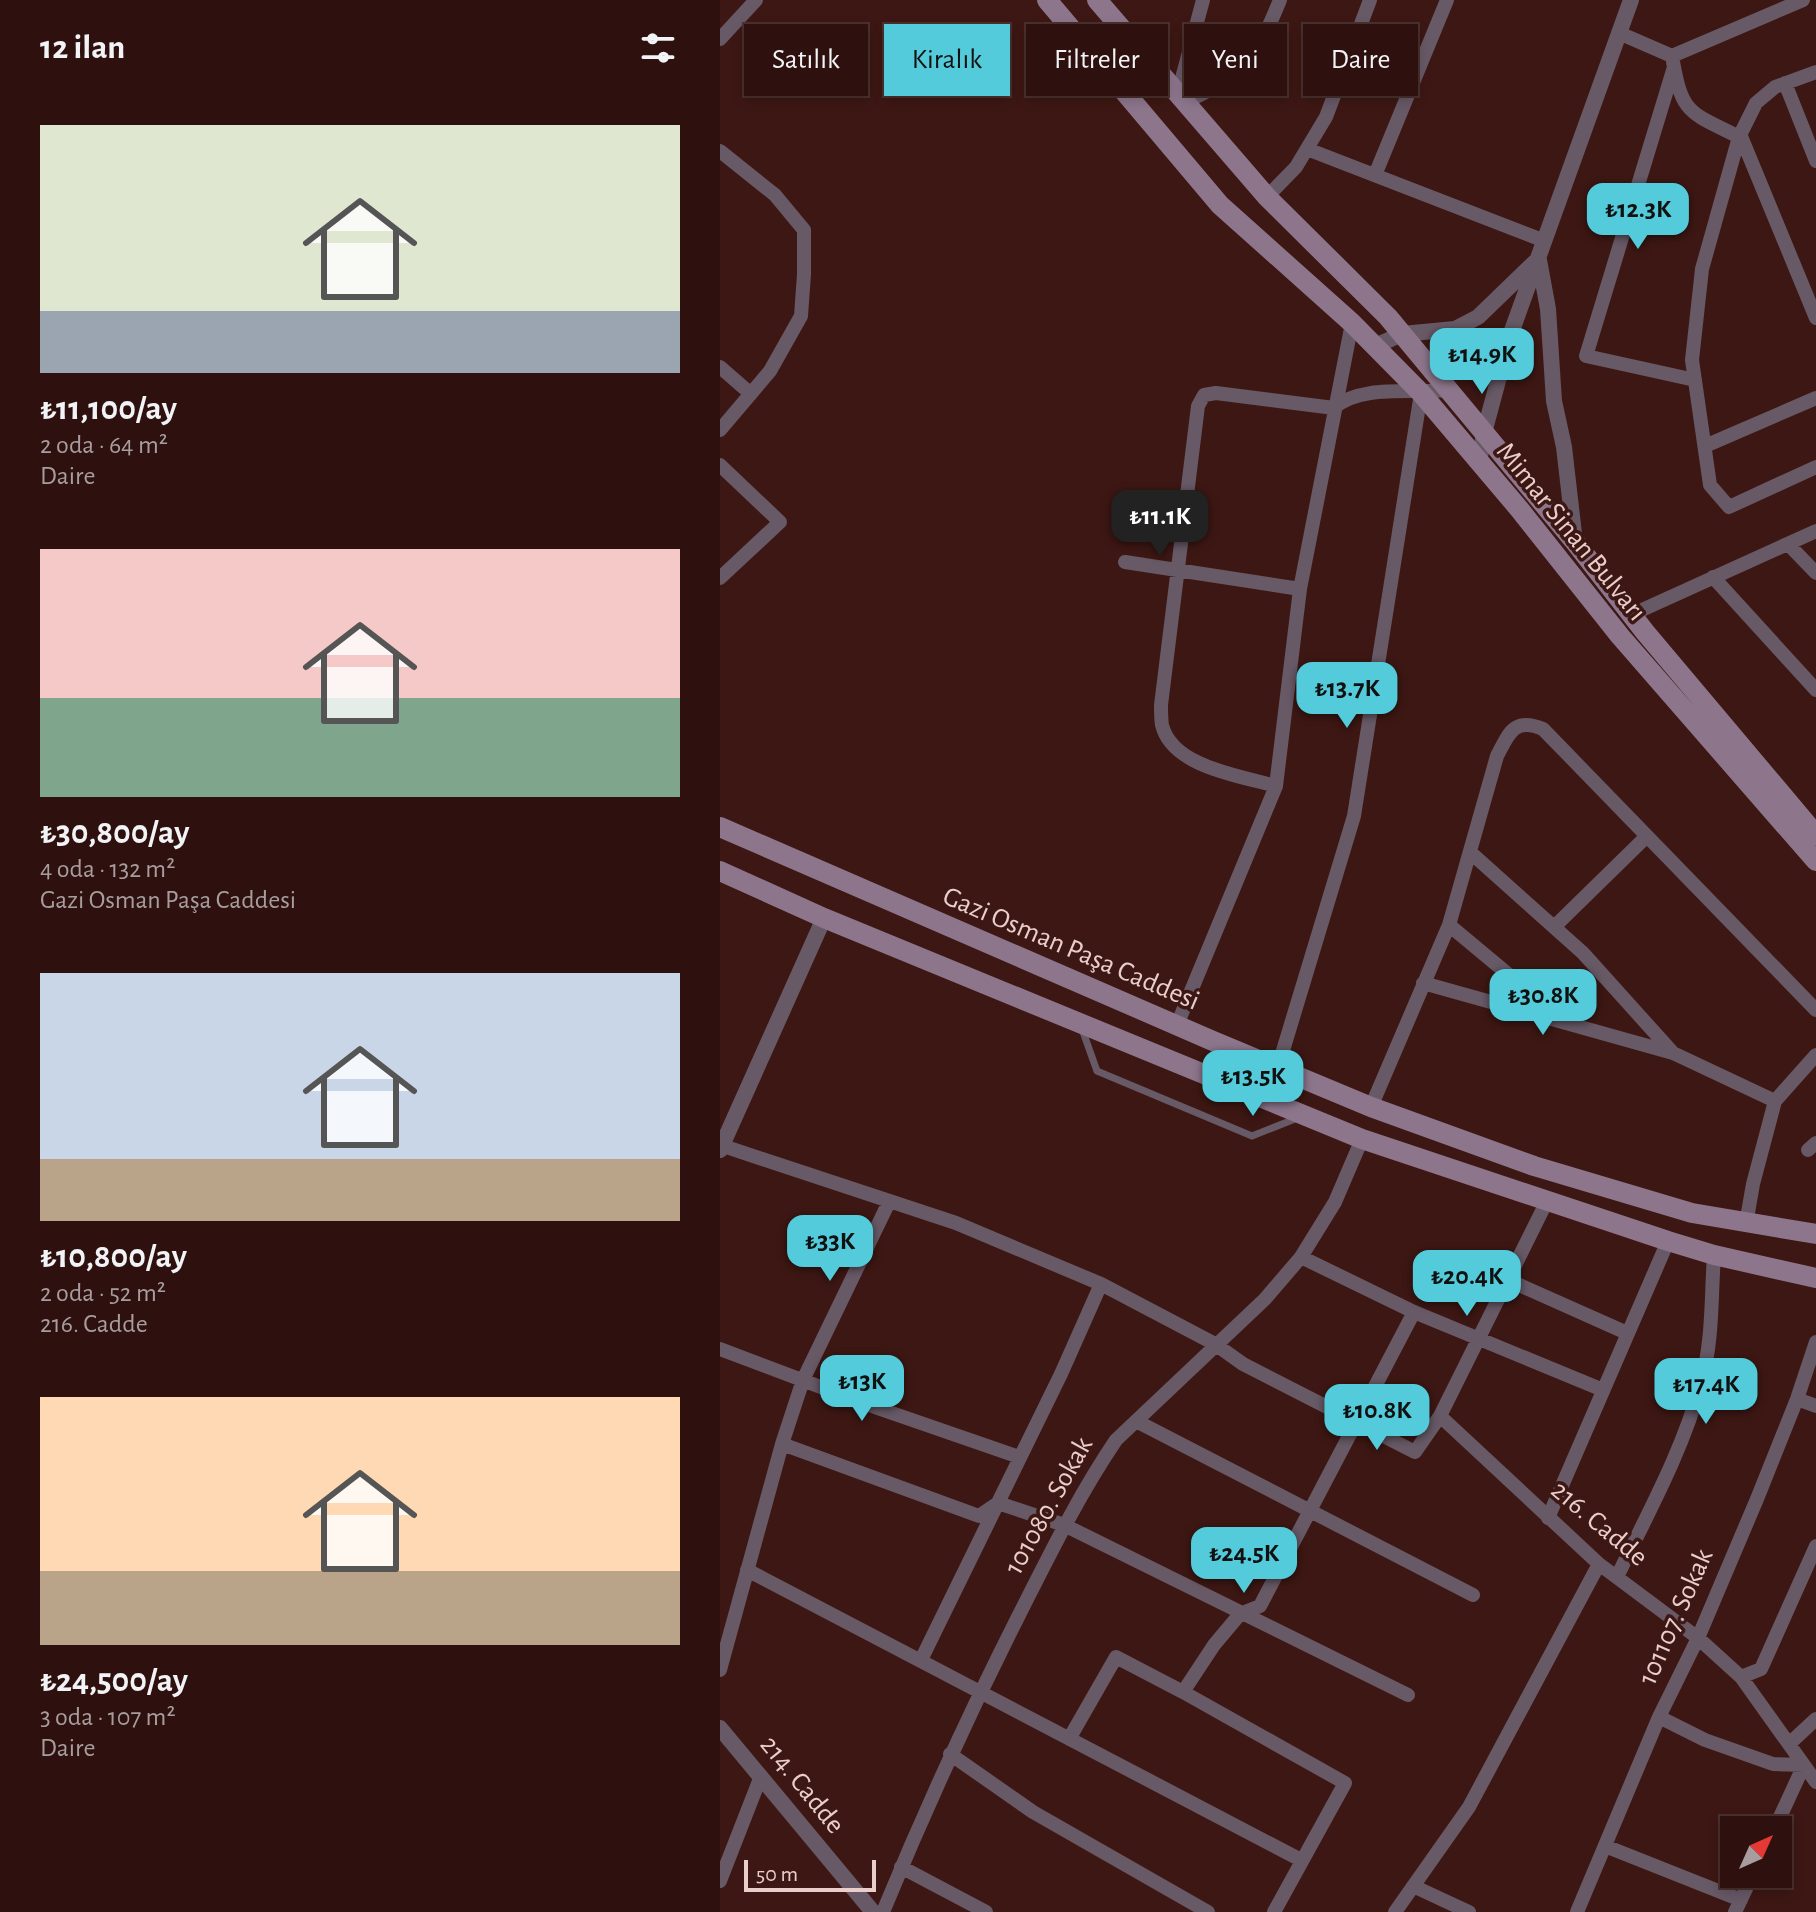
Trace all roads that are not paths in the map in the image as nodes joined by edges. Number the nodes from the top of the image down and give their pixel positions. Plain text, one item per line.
1 (756, 0) edge
2 (1047, 0) edge
3 (1097, 0) edge
4 (1203, 0) edge
5 (1280, 0) edge
6 (1370, 0) edge
7 (1447, 0) edge
8 (1631, 0) edge
9 (1803, 0) edge
10 (1619, 33) junction
11 (720, 39) edge
12 (1673, 62) junction
13 (1816, 72) edge
14 (1785, 83) junction
15 (1182, 97) junction
16 (1739, 136) junction
17 (1307, 149) junction
18 (720, 151) edge
19 (1816, 161) edge
20 (1375, 175) junction
21 (1267, 197) junction
22 (1545, 241) junction
23 (1539, 258) junction
24 (1816, 318) edge
25 (1352, 323) junction
26 (1402, 334) junction
27 (1375, 346) junction
28 (720, 367) edge
29 (1695, 380) junction
30 (1448, 390) junction
31 (1421, 393) junction
32 (751, 394) junction
33 (1816, 398) edge
34 (1334, 408) junction
35 (720, 430) edge
36 (1484, 433) junction
37 (1705, 446) junction
38 (1479, 463) junction
39 (720, 465) edge
40 (1816, 467) edge
41 (1816, 531) edge
42 (1575, 542) junction
43 (1788, 544) junction
44 (1125, 562) dead end
45 (1177, 570) junction
46 (1816, 573) edge
47 (1713, 577) junction
48 (720, 578) edge
49 (1300, 589) junction
50 (1633, 614) junction
51 (1816, 690) edge
52 (1276, 786) junction
53 (720, 827) edge
54 (1816, 835) edge
55 (1647, 836) junction
56 (1470, 852) junction
57 (1816, 861) edge
58 (720, 871) edge
59 (824, 918) junction
60 (1449, 925) junction
61 (1554, 927) junction
62 (1423, 983) junction
63 (1816, 1010) edge
64 (1080, 1023) junction
65 (1177, 1025) junction
66 (1568, 1025) junction
67 (1673, 1053) junction
68 (1816, 1055) edge
69 (1278, 1067) junction
70 (1775, 1101) junction
71 (1371, 1107) junction
72 (1305, 1116) junction
73 (1362, 1139) junction
74 (721, 1147) edge
75 (1547, 1201) junction
76 (889, 1202) junction
77 (1746, 1224) junction
78 (1816, 1234) edge
79 (1668, 1241) junction
80 (1714, 1255) junction
81 (1301, 1257) junction
82 (1816, 1278) edge
83 (1508, 1280) junction
84 (1101, 1284) junction
85 (1414, 1312) junction
86 (1627, 1333) junction
87 (1478, 1338) junction
88 (1816, 1342) edge
89 (1215, 1344) junction
90 (720, 1349) edge
91 (803, 1380) junction
92 (1603, 1390) junction
93 (1797, 1399) junction
94 (1816, 1406) edge
95 (1440, 1416) junction
96 (1356, 1420) junction
97 (1136, 1421) junction
98 (782, 1444) junction
99 (1019, 1457) junction
100 (998, 1503) junction
101 (1309, 1511) junction
102 (1548, 1518) junction
103 (1064, 1525) junction
104 (1816, 1546) edge
105 (1599, 1564) junction
106 (747, 1570) junction
107 (1618, 1575) junction
108 (1473, 1595) dead end
109 (1240, 1614) junction
110 (1698, 1638) junction
111 (921, 1660) junction
112 (720, 1670) edge
113 (1741, 1677) junction
114 (1183, 1692) junction
115 (980, 1693) junction
116 (1408, 1695) dead end
117 (1659, 1717) junction
118 (1816, 1719) edge
119 (720, 1728) edge
120 (1069, 1739) junction
121 (1789, 1744) junction
122 (950, 1754) junction
123 (1804, 1765) junction
124 (761, 1776) junction
125 (1816, 1782) edge
126 (1780, 1816) edge
127 (1605, 1846) junction
128 (1301, 1860) junction
129 (901, 1867) junction
130 (720, 1881) edge
131 (1413, 1886) junction
132 (1738, 1906) edge
133 (873, 1912) edge
134 (883, 1912) edge
135 (986, 1912) edge
136 (1208, 1912) edge
137 (1274, 1912) edge
138 (1395, 1912) edge
139 (1469, 1912) edge
140 (1577, 1912) edge

1 - 11 street
2 - 25 main road, Mimar Sinan Bulvarı
3 - 15 main road, Mimar Sinan Bulvarı
4 - 15 street
5 - 15 street
6 - 17 street
7 - 20 street
8 - 10 street
9 - 12 street
10 - 12 street
10 - 22 street
12 - 16 street
12 - 29 street
13 - 14 street
14 - 16 street
14 - 19 street
15 - 21 main road, Mimar Sinan Bulvarı
16 - 24 street
16 - 29 street
17 - 20 street
17 - 21 street
18 - 32 street
20 - 22 street
21 - 26 main road, Mimar Sinan Bulvarı
22 - 23 street
23 - 26 street
23 - 36 street
23 - 42 street
25 - 27 main road, Mimar Sinan Bulvarı
25 - 34 street
26 - 27 street
26 - 30 main road, Mimar Sinan Bulvarı
27 - 31 main road, Mimar Sinan Bulvarı
28 - 32 street
29 - 37 street
30 - 31 street
30 - 36 main road, Mimar Sinan Bulvarı
31 - 34 street
31 - 38 main road, Mimar Sinan Bulvarı
31 - 69 street
32 - 35 street
33 - 37 street
34 - 45 street
34 - 49 street
36 - 38 street
36 - 42 main road, Mimar Sinan Bulvarı
37 - 40 street
38 - 57 main road, Mimar Sinan Bulvarı
39 - 48 street
41 - 43 street
42 - 50 main road, Mimar Sinan Bulvarı
43 - 46 street
43 - 47 street
44 - 45 street
45 - 49 street
45 - 52 street
47 - 50 street
47 - 51 street
49 - 52 street
50 - 54 main road, Mimar Sinan Bulvarı
52 - 65 street
53 - 65 main road, Gazi Osman Paşa Caddesi
55 - 56 street
55 - 61 street
55 - 63 street
56 - 60 street
56 - 61 street
58 - 59 main road
59 - 64 main road
59 - 74 street
60 - 62 street
60 - 66 street
61 - 67 street
62 - 66 street
62 - 71 street
64 - 72 main road
64 - 72 lane
65 - 69 main road, Gazi Osman Paşa Caddesi
66 - 67 street
67 - 70 street
68 - 70 street
69 - 71 main road, Gazi Osman Paşa Caddesi
70 - 77 street
71 - 77 main road, Gazi Osman Paşa Caddesi
72 - 73 main road
73 - 75 main road
73 - 81 street, 101080. Sokak
74 - 76 street
75 - 79 main road
75 - 83 street
76 - 84 street
76 - 91 street
77 - 78 main road, Gazi Osman Paşa Caddesi
79 - 80 main road
79 - 86 street
80 - 82 main road
80 - 107 street
81 - 85 street
81 - 89 street, 101080. Sokak
83 - 86 street
83 - 87 street
84 - 89 street
84 - 99 street
85 - 87 street
85 - 96 street
86 - 92 street
87 - 92 street
87 - 95 street
88 - 93 street, 101107. Sokak
89 - 96 street
89 - 97 street, 101080. Sokak
90 - 91 street
91 - 98 street
91 - 99 street
92 - 102 street
93 - 94 street
93 - 110 street, 101107. Sokak
95 - 96 street
95 - 102 street, 216. Cadde
96 - 101 street
97 - 101 street
97 - 103 street, 101080. Sokak
98 - 100 street
98 - 106 street
99 - 100 street
100 - 103 street
100 - 111 street
101 - 108 street
101 - 109 street
102 - 105 street, 216. Cadde
103 - 109 street
103 - 115 street, 101080. Sokak
104 - 113 street
105 - 107 street, 216. Cadde
105 - 131 street
106 - 111 street
106 - 112 street
107 - 110 street, 216. Cadde
109 - 114 street
109 - 116 street
110 - 113 street, 216. Cadde
110 - 117 street, 101107. Sokak
111 - 115 street
113 - 121 street, 216. Cadde
114 - 120 street
114 - 128 street
115 - 120 street
115 - 122 street, 101080. Sokak
117 - 123 street
117 - 127 street, 101107. Sokak
118 - 121 street
119 - 124 street, 214. Cadde
120 - 128 street
121 - 123 street, 216. Cadde
122 - 129 street, 101080. Sokak
122 - 136 street
123 - 125 street, 216. Cadde
123 - 126 street
124 - 130 street
124 - 133 street, 214. Cadde
127 - 132 street
127 - 140 street, 101107. Sokak
128 - 137 street
129 - 134 street, 101080. Sokak
129 - 135 street
131 - 138 street
131 - 139 street

